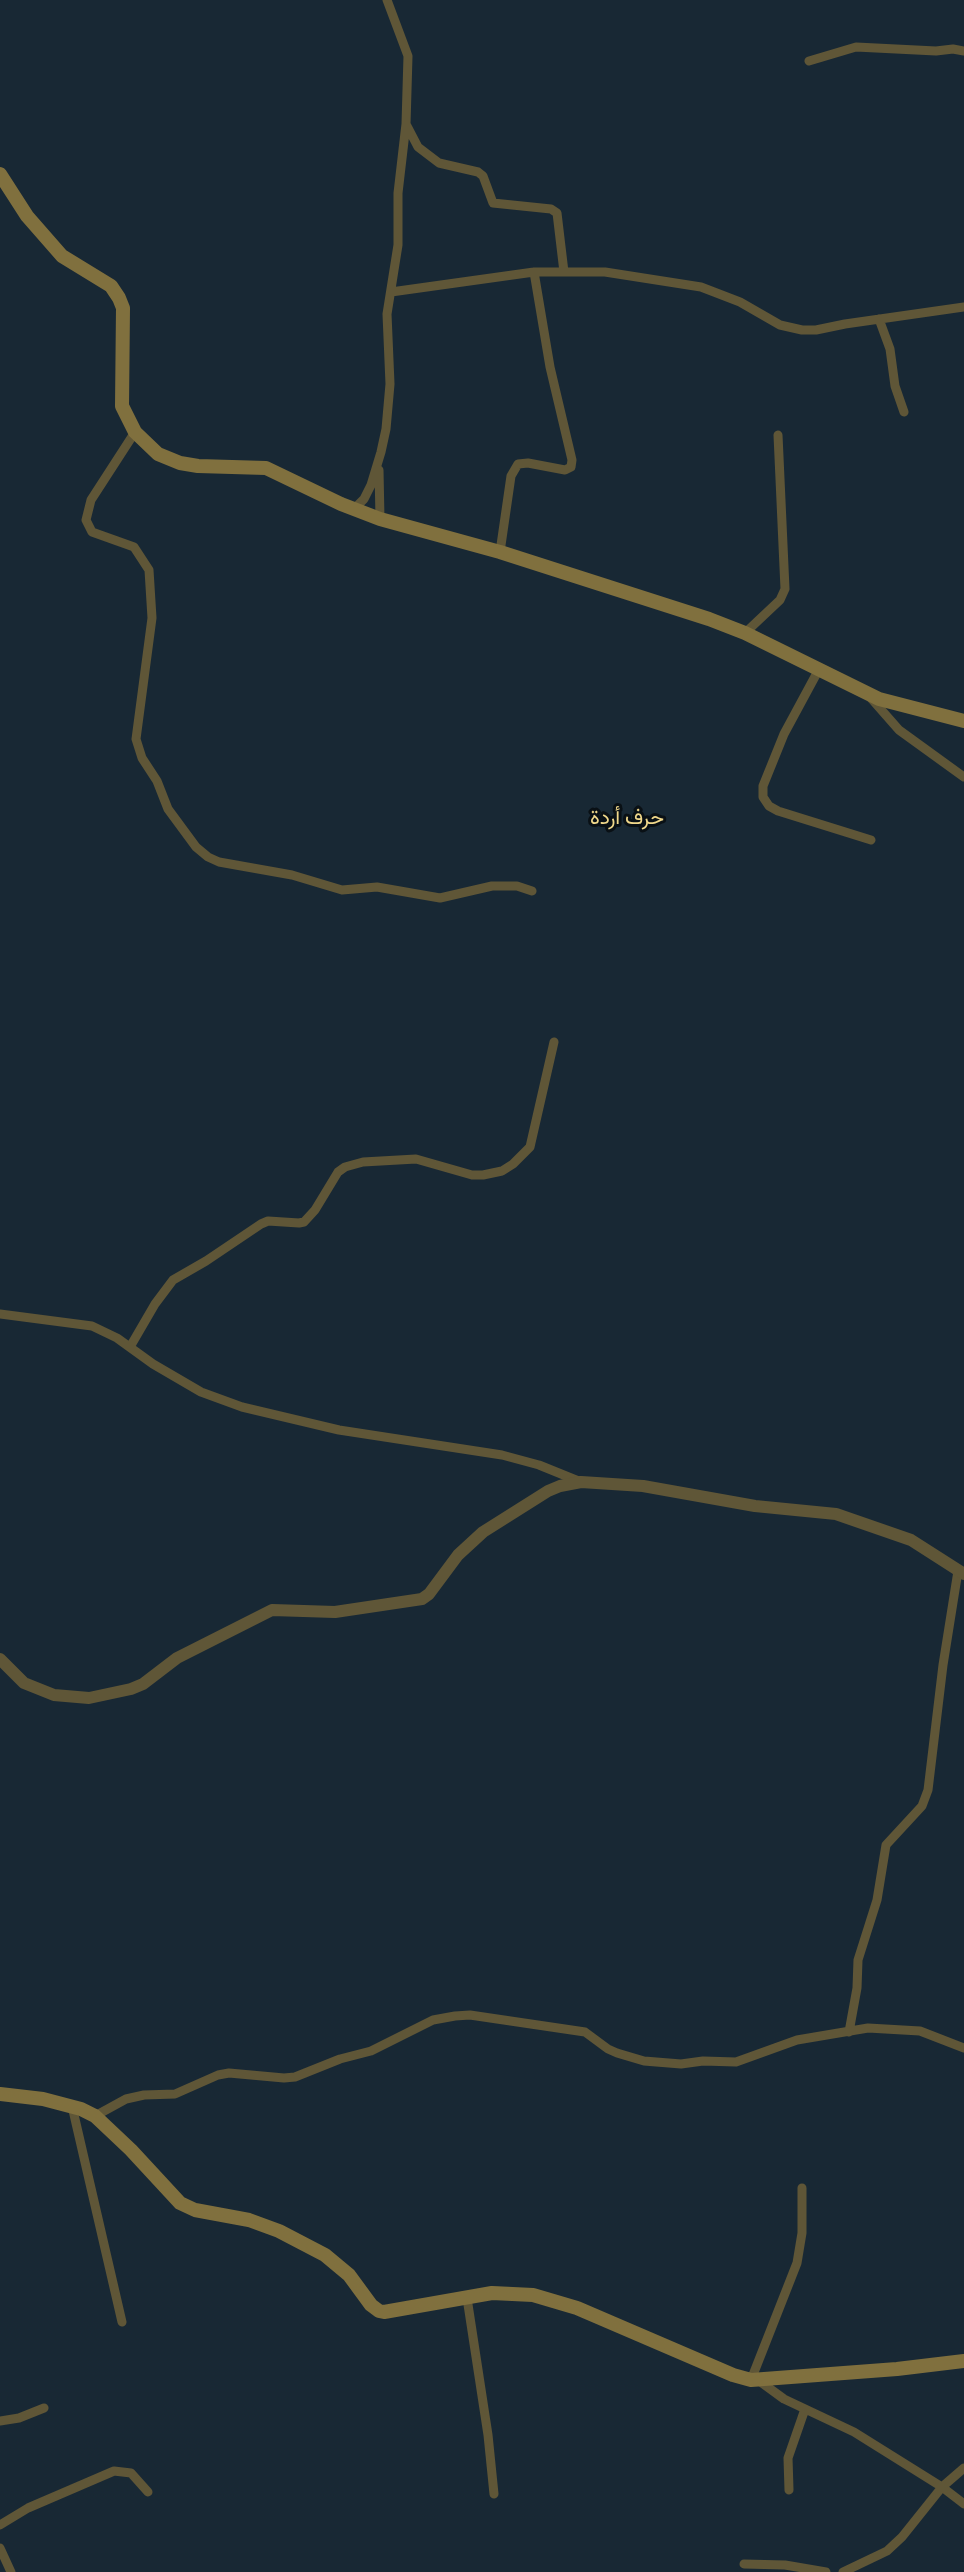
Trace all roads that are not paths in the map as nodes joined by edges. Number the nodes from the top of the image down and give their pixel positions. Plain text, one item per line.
1 (387, 0) edge
2 (964, 51) edge
3 (809, 61) dead end
4 (406, 124) junction
5 (0, 174) edge
6 (534, 272) junction
7 (564, 272) junction
8 (391, 292) junction
9 (964, 307) edge
10 (879, 319) junction
11 (904, 412) dead end
12 (135, 432) junction
13 (778, 435) dead end
14 (381, 452) junction
15 (354, 509) junction
16 (380, 519) junction
17 (500, 552) junction
18 (745, 633) junction
19 (818, 671) junction
20 (866, 693) junction
21 (964, 721) edge
22 (964, 777) edge
23 (871, 840) dead end
24 (532, 891) dead end
25 (554, 1042) dead end
26 (0, 1314) edge
27 (130, 1347) junction
28 (581, 1482) junction
29 (961, 1572) edge
30 (0, 1659) edge
31 (849, 2032) junction
32 (964, 2048) edge
33 (0, 2094) edge
34 (72, 2106) junction
35 (94, 2116) junction
36 (802, 2188) dead end
37 (467, 2298) junction
38 (122, 2322) dead end
39 (964, 2361) edge
40 (754, 2380) junction
41 (44, 2408) dead end
42 (805, 2409) junction
43 (0, 2421) edge
44 (964, 2468) edge
45 (942, 2487) junction
46 (789, 2490) dead end
47 (148, 2492) dead end
48 (494, 2494) dead end
49 (964, 2504) edge
50 (0, 2525) edge
51 (0, 2548) edge
52 (744, 2564) dead end
53 (11, 2572) edge
54 (826, 2572) edge
55 (843, 2572) edge

1 - 4 street
2 - 3 street
4 - 7 street
4 - 8 street
5 - 12 main road
6 - 7 street
6 - 8 street
6 - 17 street
7 - 10 street
8 - 14 street
9 - 10 street
10 - 11 street
12 - 15 main road
12 - 24 street
13 - 18 street
14 - 15 street
14 - 16 street
15 - 16 main road
16 - 17 main road
17 - 18 main road
18 - 19 main road
19 - 20 main road
19 - 23 street
20 - 21 main road
20 - 22 street
25 - 27 street
26 - 27 street
27 - 28 street
28 - 29 street
28 - 30 street
29 - 31 street
31 - 32 street
31 - 35 street
33 - 34 main road
34 - 35 main road
34 - 38 street
35 - 37 main road
36 - 40 street
37 - 40 main road
37 - 48 street
39 - 40 main road
40 - 42 street
41 - 43 street
42 - 45 street
42 - 46 street
44 - 45 street
45 - 49 street
45 - 55 street
47 - 50 street
51 - 53 street
52 - 54 street

